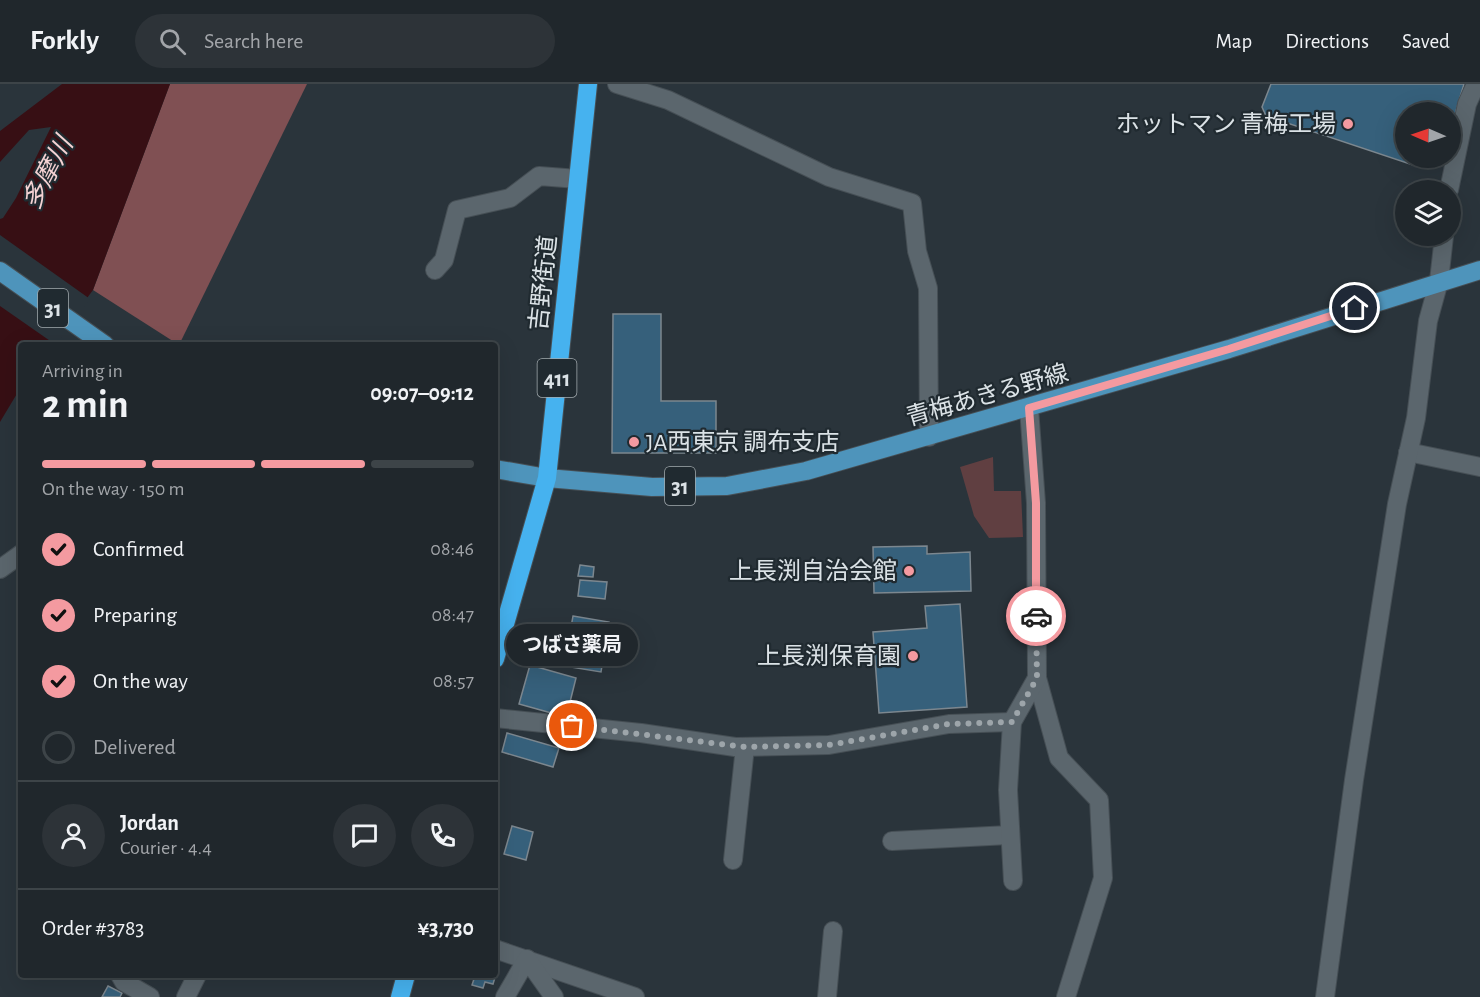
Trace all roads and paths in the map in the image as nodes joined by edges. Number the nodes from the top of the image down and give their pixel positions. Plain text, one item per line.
1 (588, 84) edge
2 (617, 84) edge
3 (1476, 84) edge
4 (578, 179) junction
5 (1451, 180) edge
6 (1443, 246) edge
7 (435, 270) dead end
8 (1480, 270) edge
9 (0, 271) edge
10 (1439, 281) junction
11 (101, 342) edge
12 (1029, 408) junction
13 (929, 437) junction
14 (1408, 452) junction
15 (1480, 466) edge
16 (498, 470) edge
17 (547, 478) junction
18 (18, 556) edge
19 (0, 569) edge
20 (498, 639) edge
21 (1037, 678) junction
22 (498, 718) edge
23 (1012, 722) junction
24 (745, 747) junction
25 (1009, 835) junction
26 (892, 841) dead end
27 (733, 860) dead end
28 (1013, 881) dead end
29 (833, 932) dead end
30 (498, 950) edge
31 (527, 959) junction
32 (122, 978) edge
33 (196, 978) edge
34 (405, 978) edge
35 (150, 997) edge
36 (186, 997) edge
37 (400, 997) edge
38 (505, 997) edge
39 (554, 997) edge
40 (635, 997) edge
41 (827, 997) edge
42 (1066, 997) edge
43 (1325, 997) edge

1 - 4 highway, 吉野街道 / 411
2 - 13 street
3 - 5 street
4 - 7 street
4 - 17 highway, 吉野街道 / 411
6 - 10 street
8 - 10 main road, 青梅あきる野線 / 31
9 - 11 main road, 31
10 - 12 main road, 青梅あきる野線 / 31
10 - 14 street
12 - 13 main road, 青梅あきる野線 / 31
12 - 21 street
13 - 17 main road, 青梅あきる野線 / 31
14 - 15 street
14 - 43 street
16 - 17 main road, 青梅あきる野線 / 31
17 - 20 highway, 吉野街道 / 411
18 - 19 street
21 - 23 street
21 - 42 street
22 - 24 street
23 - 24 street
23 - 25 street
24 - 27 street
25 - 26 street
25 - 28 street
29 - 41 street
30 - 31 street
31 - 38 street
31 - 39 street
31 - 40 street
32 - 35 street
33 - 36 street
34 - 37 highway

